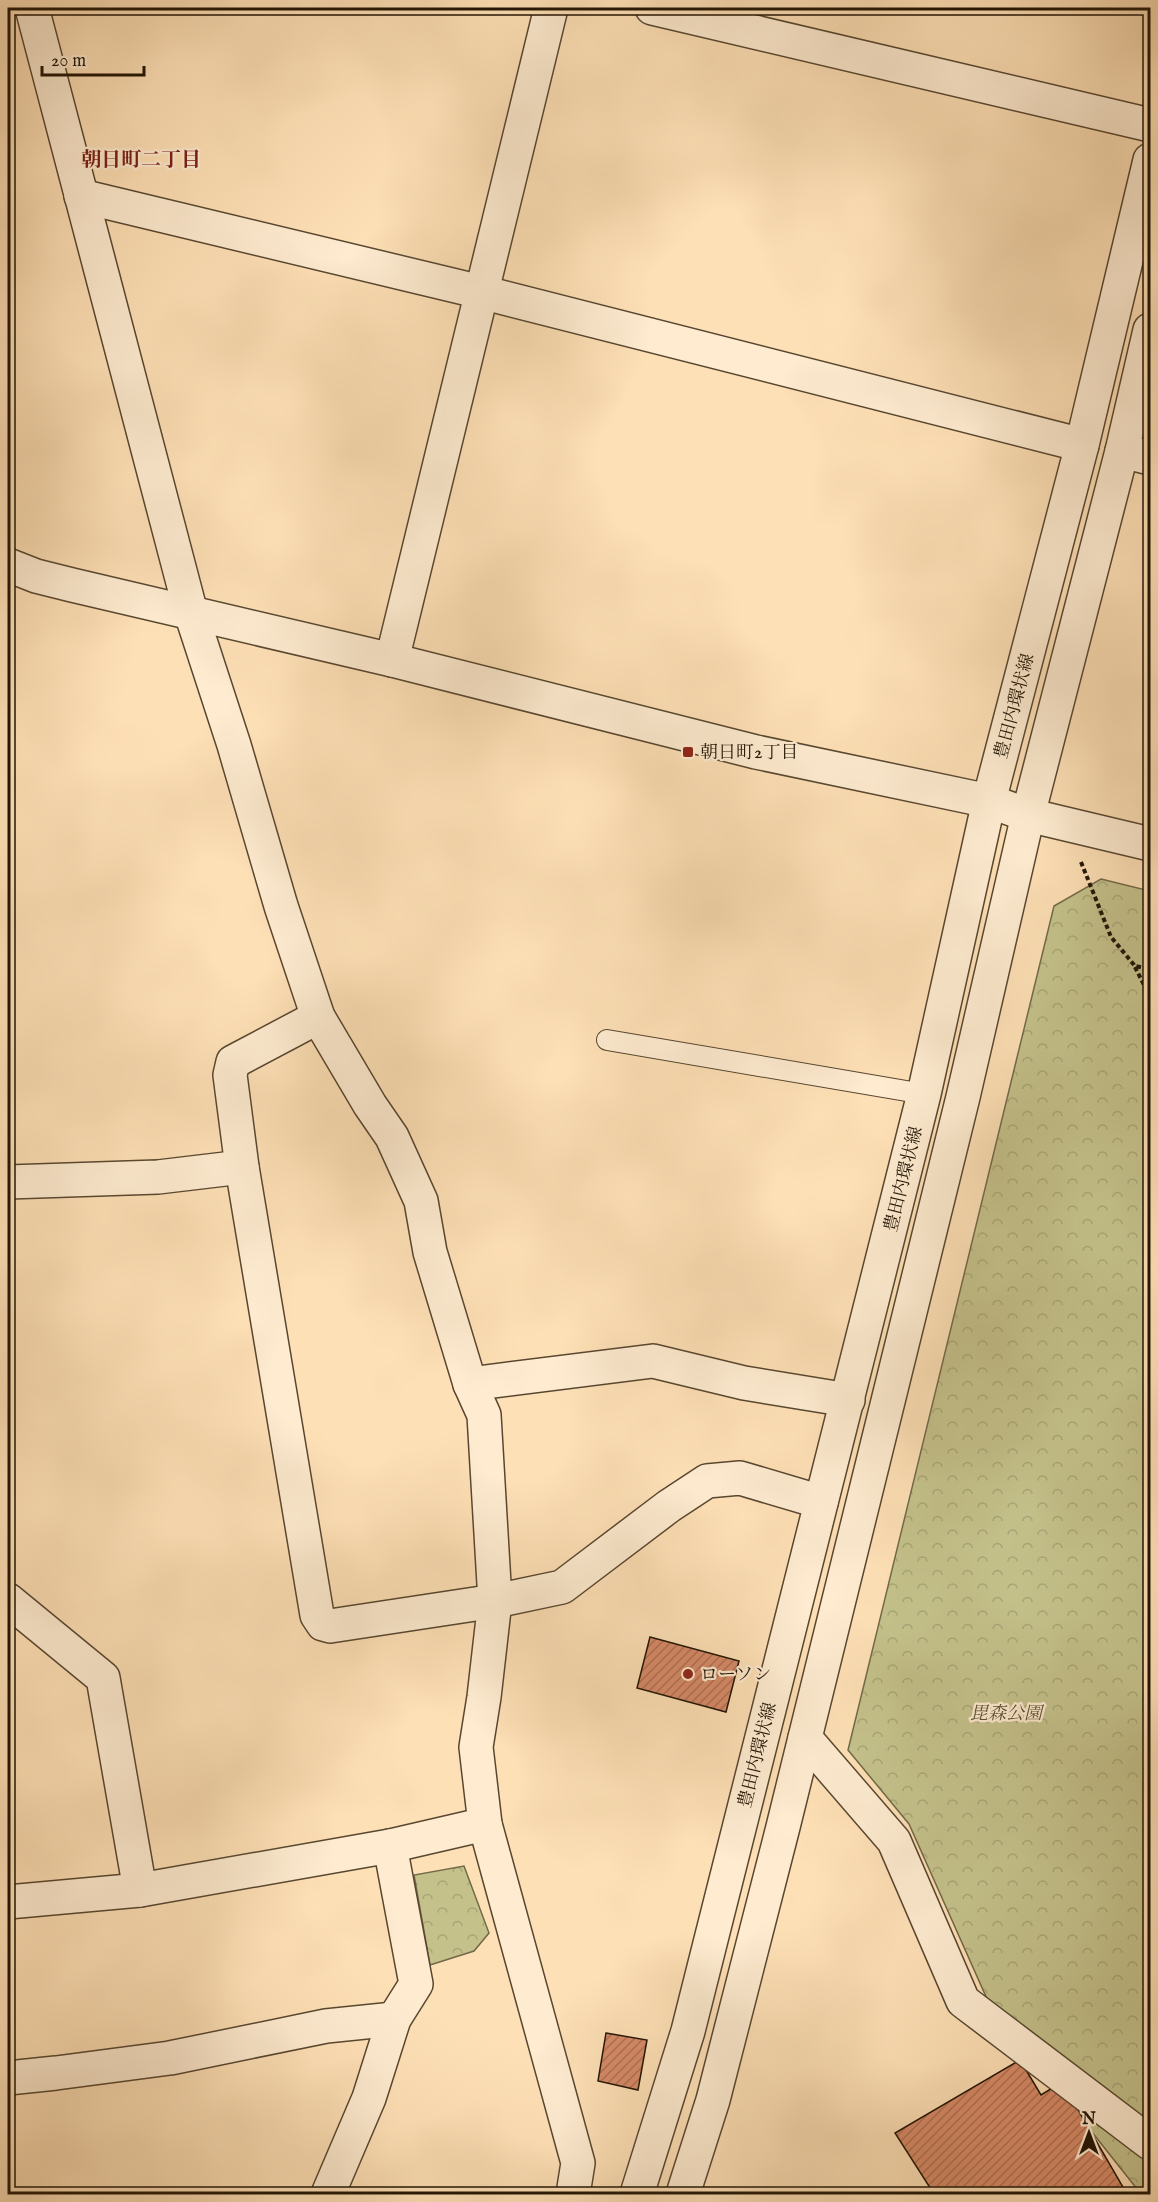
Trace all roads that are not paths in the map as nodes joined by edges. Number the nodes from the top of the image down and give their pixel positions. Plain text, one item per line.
1 (32, 8) edge
2 (551, 8) edge
3 (652, 8) edge
4 (1150, 125) edge
5 (1150, 160) edge
6 (81, 196) junction
7 (481, 292) junction
8 (1150, 330) edge
9 (1082, 446) junction
10 (1136, 454) edge
11 (8, 565) edge
12 (191, 613) junction
13 (392, 660) junction
14 (989, 801) junction
15 (1028, 815) junction
16 (1150, 844) edge
17 (318, 1017) junction
18 (607, 1040) dead end
19 (924, 1094) junction
20 (242, 1167) junction
21 (8, 1182) edge
22 (470, 1384) junction
23 (848, 1400) junction
24 (821, 1502) junction
25 (8, 1600) edge
26 (495, 1601) junction
27 (805, 1738) junction
28 (485, 1824) junction
29 (390, 1846) junction
30 (140, 1890) junction
31 (8, 1902) edge
32 (394, 2019) junction
33 (8, 2078) edge
34 (1150, 2143) edge
35 (328, 2194) edge
36 (573, 2194) edge
37 (637, 2194) edge
38 (683, 2194) edge

1 - 6 street
2 - 7 street
3 - 4 street
5 - 9 street, 豊田内環状線
6 - 7 street
6 - 12 street
7 - 9 street
7 - 13 street
8 - 10 street
9 - 14 street, 豊田内環状線
10 - 15 street
11 - 12 street
12 - 13 street
12 - 17 street
13 - 14 street
14 - 15 street
14 - 19 street, 豊田内環状線
15 - 16 street
15 - 27 street
17 - 20 street
17 - 22 street
18 - 19 lane
19 - 23 street, 豊田内環状線
20 - 21 street
20 - 26 street
22 - 23 street
22 - 26 street
23 - 24 street, 豊田内環状線
24 - 26 street
24 - 37 street, 豊田内環状線
25 - 30 street
26 - 28 street
27 - 34 street
27 - 38 street
28 - 29 street
28 - 36 street
29 - 30 street
29 - 32 street
30 - 31 street
32 - 33 street
32 - 35 street

